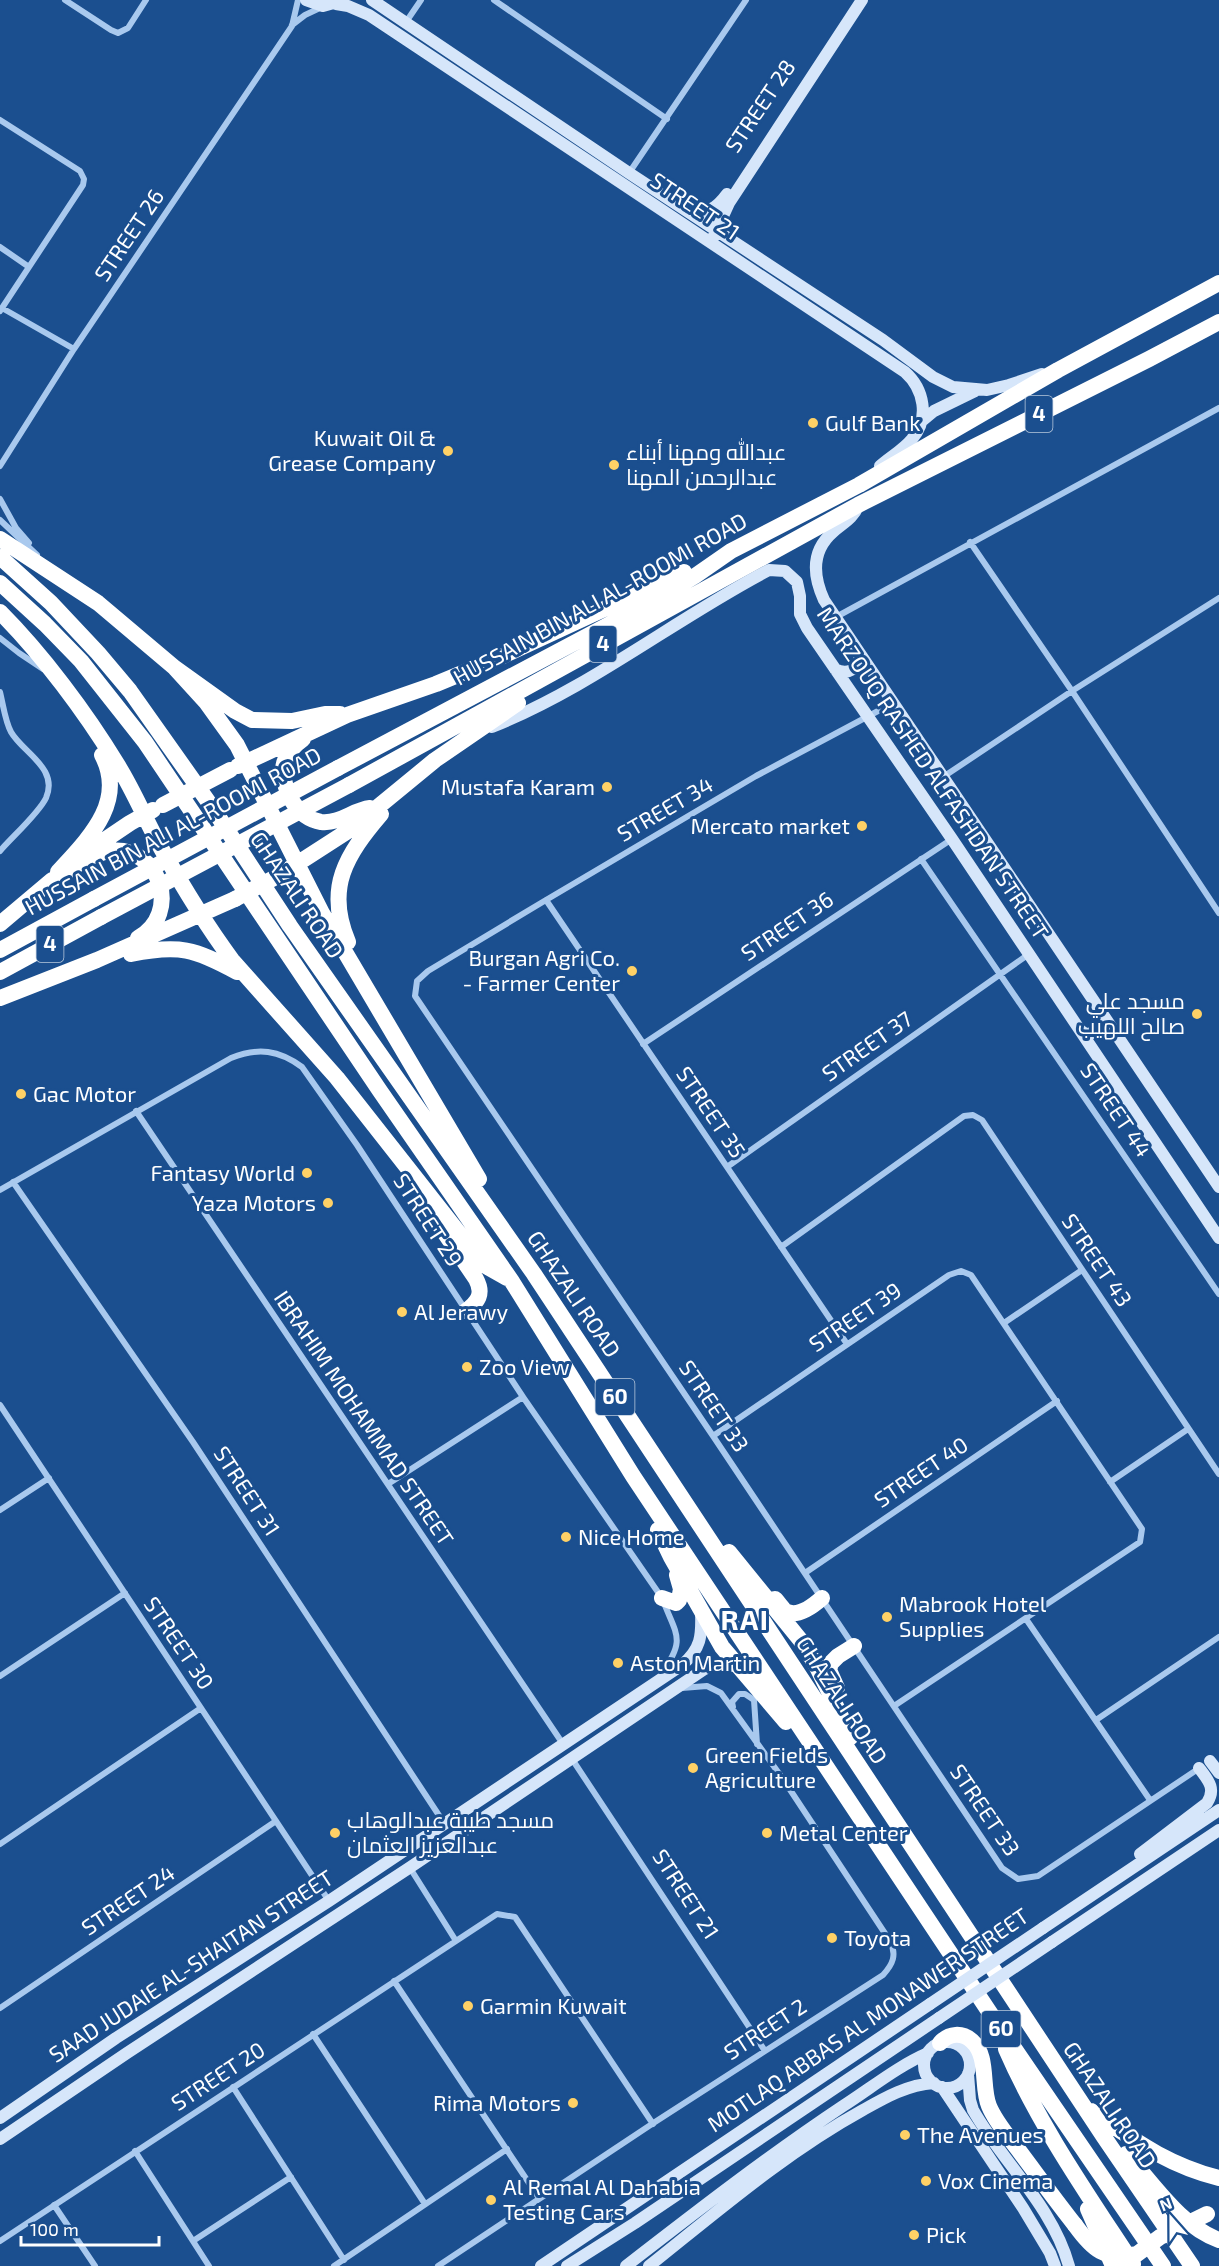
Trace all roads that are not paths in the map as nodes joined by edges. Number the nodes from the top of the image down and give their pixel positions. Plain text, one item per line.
1 (65, 0) edge
2 (146, 0) edge
3 (298, 0) edge
4 (306, 0) edge
5 (372, 0) edge
6 (421, 0) edge
7 (494, 0) edge
8 (746, 0) edge
9 (855, 0) edge
10 (862, 0) edge
11 (334, 4) edge
12 (406, 22) junction
13 (292, 26) junction
14 (667, 119) junction
15 (0, 120) edge
16 (629, 173) junction
17 (685, 210) junction
18 (714, 236) junction
19 (0, 247) edge
20 (29, 267) junction
21 (1219, 283) edge
22 (1, 309) edge
23 (1219, 322) edge
24 (74, 349) junction
25 (906, 356) junction
26 (899, 368) junction
27 (1058, 370) junction
28 (976, 390) junction
29 (1219, 408) edge
30 (922, 421) junction
31 (0, 466) edge
32 (859, 485) junction
33 (0, 500) edge
34 (858, 505) junction
35 (0, 520) edge
36 (0, 539) edge
37 (970, 542) junction
38 (731, 550) junction
39 (38, 556) junction
40 (0, 557) edge
41 (55, 575) junction
42 (0, 583) edge
43 (1219, 598) edge
44 (824, 600) junction
45 (800, 601) junction
46 (0, 612) edge
47 (835, 617) junction
48 (0, 638) edge
49 (613, 639) junction
50 (860, 654) junction
51 (175, 668) junction
52 (835, 669) junction
53 (53, 674) junction
54 (1072, 691) junction
55 (0, 692) edge
56 (73, 701) junction
57 (893, 704) junction
58 (347, 715) junction
59 (868, 717) junction
60 (466, 738) junction
61 (246, 762) junction
62 (943, 777) junction
63 (406, 784) junction
64 (376, 808) junction
65 (144, 815) junction
66 (952, 839) junction
67 (0, 851) edge
68 (921, 859) junction
69 (292, 867) junction
70 (46, 886) junction
71 (546, 900) junction
72 (1219, 913) edge
73 (201, 915) junction
74 (0, 924) edge
75 (0, 950) edge
76 (458, 953) joint
77 (1029, 954) junction
78 (98, 960) junction
79 (0, 972) edge
80 (1001, 974) junction
81 (245, 976) junction
82 (0, 999) edge
83 (375, 1000) junction
84 (1104, 1016) junction
85 (1080, 1030) junction
86 (643, 1044) junction
87 (136, 1111) junction
88 (727, 1167) junction
89 (416, 1180) junction
90 (13, 1182) junction
91 (1219, 1187) edge
92 (0, 1190) edge
93 (1219, 1239) edge
94 (781, 1246) junction
95 (1082, 1270) junction
96 (534, 1274) junction
97 (511, 1280) junction
98 (1219, 1294) edge
99 (466, 1311) junction
100 (1004, 1323) junction
101 (847, 1344) junction
102 (523, 1397) junction
103 (1057, 1401) junction
104 (0, 1405) edge
105 (1188, 1429) junction
106 (713, 1436) junction
107 (1219, 1474) edge
108 (633, 1476) junction
109 (49, 1478) junction
110 (1110, 1482) junction
111 (388, 1484) junction
112 (684, 1500) junction
113 (0, 1510) edge
114 (671, 1557) junction
115 (741, 1566) junction
116 (805, 1573) junction
117 (125, 1593) junction
118 (662, 1598) junction
119 (822, 1598) junction
120 (701, 1608) junction
121 (1026, 1619) junction
122 (1219, 1637) edge
123 (854, 1646) junction
124 (739, 1666) junction
125 (0, 1676) edge
126 (654, 1683) junction
127 (673, 1690) junction
128 (894, 1706) junction
129 (201, 1708) junction
130 (615, 1709) junction
131 (734, 1710) junction
132 (1096, 1720) junction
133 (624, 1725) junction
134 (580, 1732) junction
135 (849, 1735) junction
136 (563, 1744) junction
137 (757, 1745) junction
138 (590, 1747) junction
139 (572, 1759) junction
140 (1210, 1761) edge
141 (1219, 1773) edge
142 (865, 1775) junction
143 (842, 1790) junction
144 (1150, 1800) junction
145 (1219, 1810) edge
146 (276, 1821) junction
147 (444, 1823) junction
148 (1219, 1830) edge
149 (0, 1844) edge
150 (409, 1868) junction
151 (1113, 1881) junction
152 (329, 1900) junction
153 (456, 1941) junction
154 (394, 1981) junction
155 (0, 2008) edge
156 (990, 2013) junction
157 (143, 2022) junction
158 (313, 2034) junction
159 (152, 2037) junction
160 (116, 2038) junction
161 (934, 2048) junction
162 (765, 2051) junction
163 (127, 2053) junction
164 (968, 2073) junction
165 (938, 2085) junction
166 (233, 2087) junction
167 (1083, 2106) junction
168 (0, 2118) edge
169 (653, 2124) junction
170 (1104, 2137) junction
171 (0, 2139) edge
172 (507, 2150) junction
173 (135, 2151) junction
174 (1065, 2156) junction
175 (291, 2177) junction
176 (1219, 2178) edge
177 (746, 2181) junction
178 (539, 2198) junction
179 (425, 2204) junction
180 (54, 2205) junction
181 (1213, 2212) edge
182 (1219, 2240) edge
183 (0, 2241) edge
184 (193, 2241) junction
185 (344, 2260) junction
186 (1136, 2260) edge
187 (95, 2266) edge
188 (209, 2266) edge
189 (334, 2266) edge
190 (438, 2266) edge
191 (541, 2266) edge
192 (567, 2266) edge
193 (626, 2266) edge
194 (649, 2266) edge
195 (1055, 2266) edge
196 (1069, 2266) edge
197 (1113, 2266) edge
198 (1121, 2266) edge
199 (1163, 2266) edge
200 (1192, 2266) edge

1 - 2 street
3 - 13 street, STREET 26
4 - 11 street, STREET 21
5 - 12 street, STREET 21
6 - 12 street
7 - 14 street
8 - 14 street
9 - 17 street, STREET 28
10 - 18 street, STREET 28
11 - 13 street, STREET 26
11 - 18 street, STREET 21
12 - 16 street, STREET 21
13 - 24 street, STREET 26
14 - 16 street
15 - 20 street
16 - 17 street, STREET 21
17 - 18 street, STREET 21
18 - 25 street, STREET 21
18 - 26 street, STREET 21
19 - 20 street
20 - 22 street
21 - 27 highway, HUSSAIN BIN ALI AL-ROOMI ROAD / 4
22 - 24 street
23 - 34 highway, HUSSAIN BIN ALI AL-ROOMI ROAD / 4
24 - 31 street, STREET 26
25 - 26 street
25 - 28 street, STREET 21
26 - 30 street, STREET 21
27 - 28 street, STREET 21
27 - 32 highway, HUSSAIN BIN ALI AL-ROOMI ROAD / 4
28 - 30 street
29 - 37 street
30 - 32 street
32 - 38 highway, HUSSAIN BIN ALI AL-ROOMI ROAD / 4
33 - 39 street
34 - 44 street, MARZOUQ RASHED ALFASHDAN STREET
34 - 49 highway, HUSSAIN BIN ALI AL-ROOMI ROAD / 4
35 - 39 street
36 - 41 highway
37 - 47 street
37 - 54 street
38 - 58 highway
38 - 75 highway, HUSSAIN BIN ALI AL-ROOMI ROAD / 4, bridge
39 - 41 street
40 - 96 highway, GHAZALI ROAD / 60
41 - 51 highway
42 - 97 highway, GHAZALI ROAD / 60
43 - 54 street
44 - 45 street
44 - 47 street, MARZOUQ RASHED ALFASHDAN STREET
45 - 52 street, MARZOUQ RASHED ALFASHDAN STREET
45 - 60 street, MARZOUQ RASHED ALFASHDAN STREET
46 - 53 highway
47 - 50 street, MARZOUQ RASHED ALFASHDAN STREET
48 - 53 street
49 - 60 highway
49 - 79 highway, HUSSAIN BIN ALI AL-ROOMI ROAD / 4, bridge
50 - 52 street
50 - 57 street, MARZOUQ RASHED ALFASHDAN STREET
51 - 58 highway
51 - 61 highway
52 - 59 street, MARZOUQ RASHED ALFASHDAN STREET
53 - 56 highway
54 - 62 street
54 - 72 street
55 - 67 street
56 - 65 highway
56 - 70 highway
57 - 59 street, STREET 34
57 - 62 street, MARZOUQ RASHED ALFASHDAN STREET
58 - 61 highway
58 - 64 highway
59 - 66 street, MARZOUQ RASHED ALFASHDAN STREET
59 - 71 street, STREET 34
60 - 63 highway
61 - 65 highway, bridge
61 - 69 highway
62 - 84 street, MARZOUQ RASHED ALFASHDAN STREET
63 - 64 highway
63 - 83 highway
64 - 69 highway
65 - 70 highway
65 - 73 highway
66 - 68 street, STREET 36
66 - 77 street, MARZOUQ RASHED ALFASHDAN STREET
68 - 80 street, STREET 44
68 - 86 street, STREET 36
69 - 73 highway, bridge
69 - 83 highway
70 - 74 highway
70 - 78 highway
71 - 76 street, STREET 34
71 - 86 street, STREET 35
73 - 78 highway
73 - 81 highway
76 - 106 street, STREET 33
77 - 80 street, STREET 37
77 - 85 street, MARZOUQ RASHED ALFASHDAN STREET
78 - 81 highway
78 - 82 highway
80 - 88 street, STREET 37
80 - 98 street, STREET 44
81 - 89 highway
83 - 96 highway
84 - 85 street
84 - 91 street, MARZOUQ RASHED ALFASHDAN STREET
85 - 93 street, MARZOUQ RASHED ALFASHDAN STREET
86 - 88 street, STREET 35
87 - 90 street, STREET 29
87 - 99 street, STREET 29
87 - 111 street, IBRAHIM MOHAMMAD STREET
88 - 94 street, STREET 35
89 - 97 highway
89 - 99 highway
90 - 92 street, STREET 29
90 - 147 street, STREET 31
94 - 95 street, STREET 43
94 - 101 street, STREET 35
95 - 100 street
95 - 105 street, STREET 43
96 - 112 highway, GHAZALI ROAD / 60
97 - 108 highway, GHAZALI ROAD / 60
99 - 102 street, STREET 29
100 - 101 street, STREET 39
100 - 103 street, STREET 39
101 - 106 street, STREET 39
102 - 111 street
102 - 118 street, STREET 29
103 - 110 street, STREET 39
103 - 116 street, STREET 40
104 - 109 street, STREET 30
105 - 107 street, STREET 43
105 - 110 street
106 - 116 street, STREET 33
108 - 114 highway
108 - 143 highway, GHAZALI ROAD / 60
109 - 113 street
109 - 117 street, STREET 30
110 - 121 street, STREET 39
111 - 136 street, IBRAHIM MOHAMMAD STREET
112 - 115 highway
112 - 142 highway, GHAZALI ROAD / 60
114 - 118 highway
114 - 120 highway
115 - 119 highway
115 - 135 highway
116 - 119 street, STREET 33
117 - 125 street
117 - 129 street, STREET 30
118 - 126 street, STREET 29
119 - 123 street, STREET 33
120 - 124 highway
120 - 126 street, SAAD JUDAIE AL-SHAITAN STREET
121 - 128 street
121 - 132 street
122 - 132 street
123 - 128 street, STREET 33
123 - 135 highway
124 - 127 street, SAAD JUDAIE AL-SHAITAN STREET
124 - 143 highway
126 - 130 street, SAAD JUDAIE AL-SHAITAN STREET
127 - 131 street, STREET 2
127 - 133 street, SAAD JUDAIE AL-SHAITAN STREET
128 - 144 street, STREET 33
129 - 146 street, STREET 30
129 - 149 street
130 - 133 street
130 - 134 street, SAAD JUDAIE AL-SHAITAN STREET
131 - 137 street, STREET 2
131 - 137 street
132 - 144 street
133 - 138 street, SAAD JUDAIE AL-SHAITAN STREET
134 - 136 street, SAAD JUDAIE AL-SHAITAN STREET
134 - 138 street
135 - 142 highway
136 - 147 street, SAAD JUDAIE AL-SHAITAN STREET
137 - 162 street, STREET 2
138 - 139 street, SAAD JUDAIE AL-SHAITAN STREET
139 - 150 street, SAAD JUDAIE AL-SHAITAN STREET
139 - 162 street, STREET 21
140 - 141 street
140 - 144 street
140 - 151 street
142 - 167 highway, GHAZALI ROAD / 60
143 - 156 highway, GHAZALI ROAD / 60
145 - 151 street, MOTLAQ ABBAS AL MONAWER STREET
146 - 152 street, STREET 30
146 - 155 street, STREET 24
147 - 152 street, SAAD JUDAIE AL-SHAITAN STREET
148 - 192 street, MOTLAQ ABBAS AL MONAWER STREET, bridge
150 - 153 street
150 - 159 street, SAAD JUDAIE AL-SHAITAN STREET
151 - 191 street, MOTLAQ ABBAS AL MONAWER STREET, bridge
152 - 157 street, SAAD JUDAIE AL-SHAITAN STREET
153 - 154 street, STREET 20
153 - 169 street, STREET 20
154 - 158 street, STREET 20
154 - 172 street
156 - 174 highway
156 - 199 highway, GHAZALI ROAD / 60
157 - 159 street
157 - 160 street, SAAD JUDAIE AL-SHAITAN STREET
158 - 166 street, STREET 20
158 - 179 street
159 - 163 street, SAAD JUDAIE AL-SHAITAN STREET
160 - 163 street
160 - 168 street, SAAD JUDAIE AL-SHAITAN STREET
161 - 164 street
161 - 165 street
161 - 177 street
161 - 186 highway, bridge
162 - 169 street, STREET 2
163 - 171 street, SAAD JUDAIE AL-SHAITAN STREET
164 - 165 street
164 - 196 street
165 - 177 street
165 - 195 street
166 - 173 street, STREET 20
166 - 175 street
167 - 170 highway, GHAZALI ROAD / 60
167 - 176 highway
169 - 178 street, STREET 2
170 - 182 highway
170 - 200 highway, GHAZALI ROAD / 60
172 - 178 street
172 - 179 street
173 - 180 street, STREET 20
173 - 184 street
174 - 186 highway
174 - 197 highway
175 - 184 street
175 - 185 street
177 - 193 street
177 - 194 street
178 - 190 street, STREET 2
179 - 185 street
180 - 183 street, STREET 20
180 - 187 street
181 - 186 highway, bridge
184 - 188 street
185 - 189 street
186 - 198 highway, bridge

